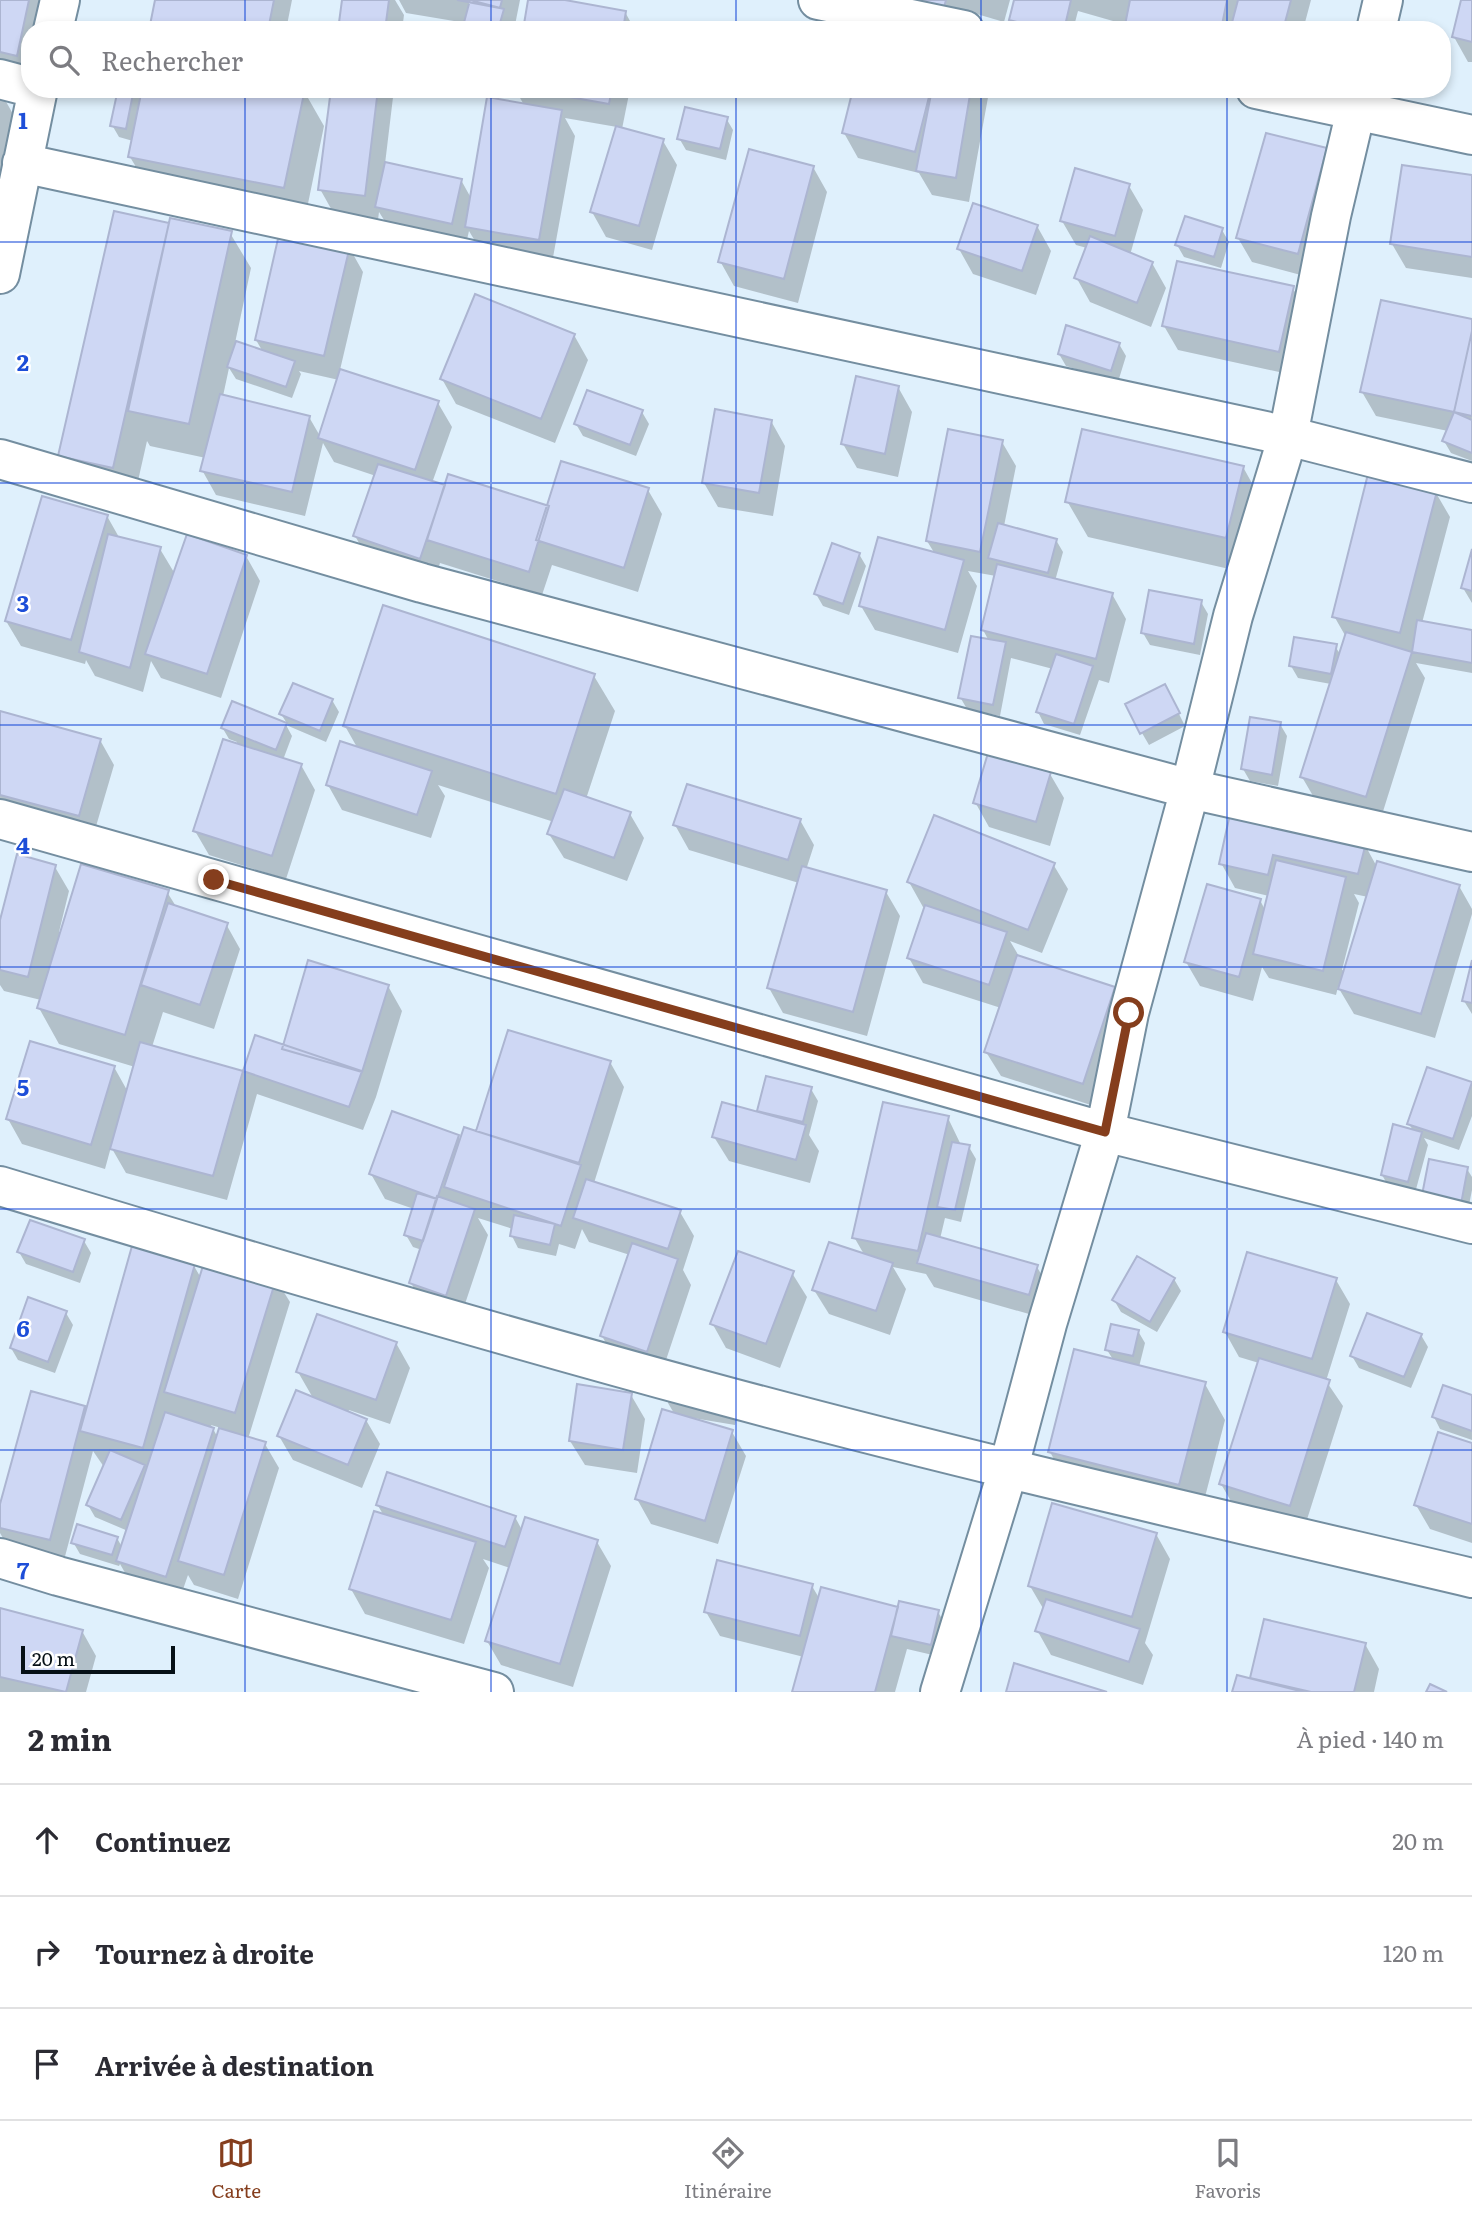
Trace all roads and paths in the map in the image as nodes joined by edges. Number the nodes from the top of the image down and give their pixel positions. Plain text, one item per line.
1 (61, 0) edge
2 (817, 0) edge
3 (1383, 0) edge
4 (55, 21) edge
5 (920, 21) edge
6 (1378, 21) edge
7 (0, 79) edge
8 (21, 85) edge
9 (36, 98) edge
10 (1359, 99) edge
11 (1472, 135) edge
12 (22, 163) junction
13 (0, 274) edge
14 (1288, 436) junction
15 (0, 459) edge
16 (1472, 483) edge
17 (1190, 789) junction
18 (0, 819) edge
19 (1472, 852) edge
20 (1105, 1132) junction
21 (0, 1186) edge
22 (1472, 1224) edge
23 (1008, 1470) junction
24 (0, 1558) edge
25 (1472, 1578) edge
26 (494, 1692) edge
27 (940, 1692) edge

1 - 4 street
2 - 5 street
3 - 6 street
7 - 8 street
9 - 12 street
10 - 11 street
10 - 14 street
12 - 13 street
12 - 14 street
14 - 16 street
14 - 17 street
15 - 17 street
17 - 19 street
17 - 20 street
18 - 20 street
20 - 22 street
20 - 23 street
21 - 23 street
23 - 25 street
23 - 27 street
24 - 26 street

